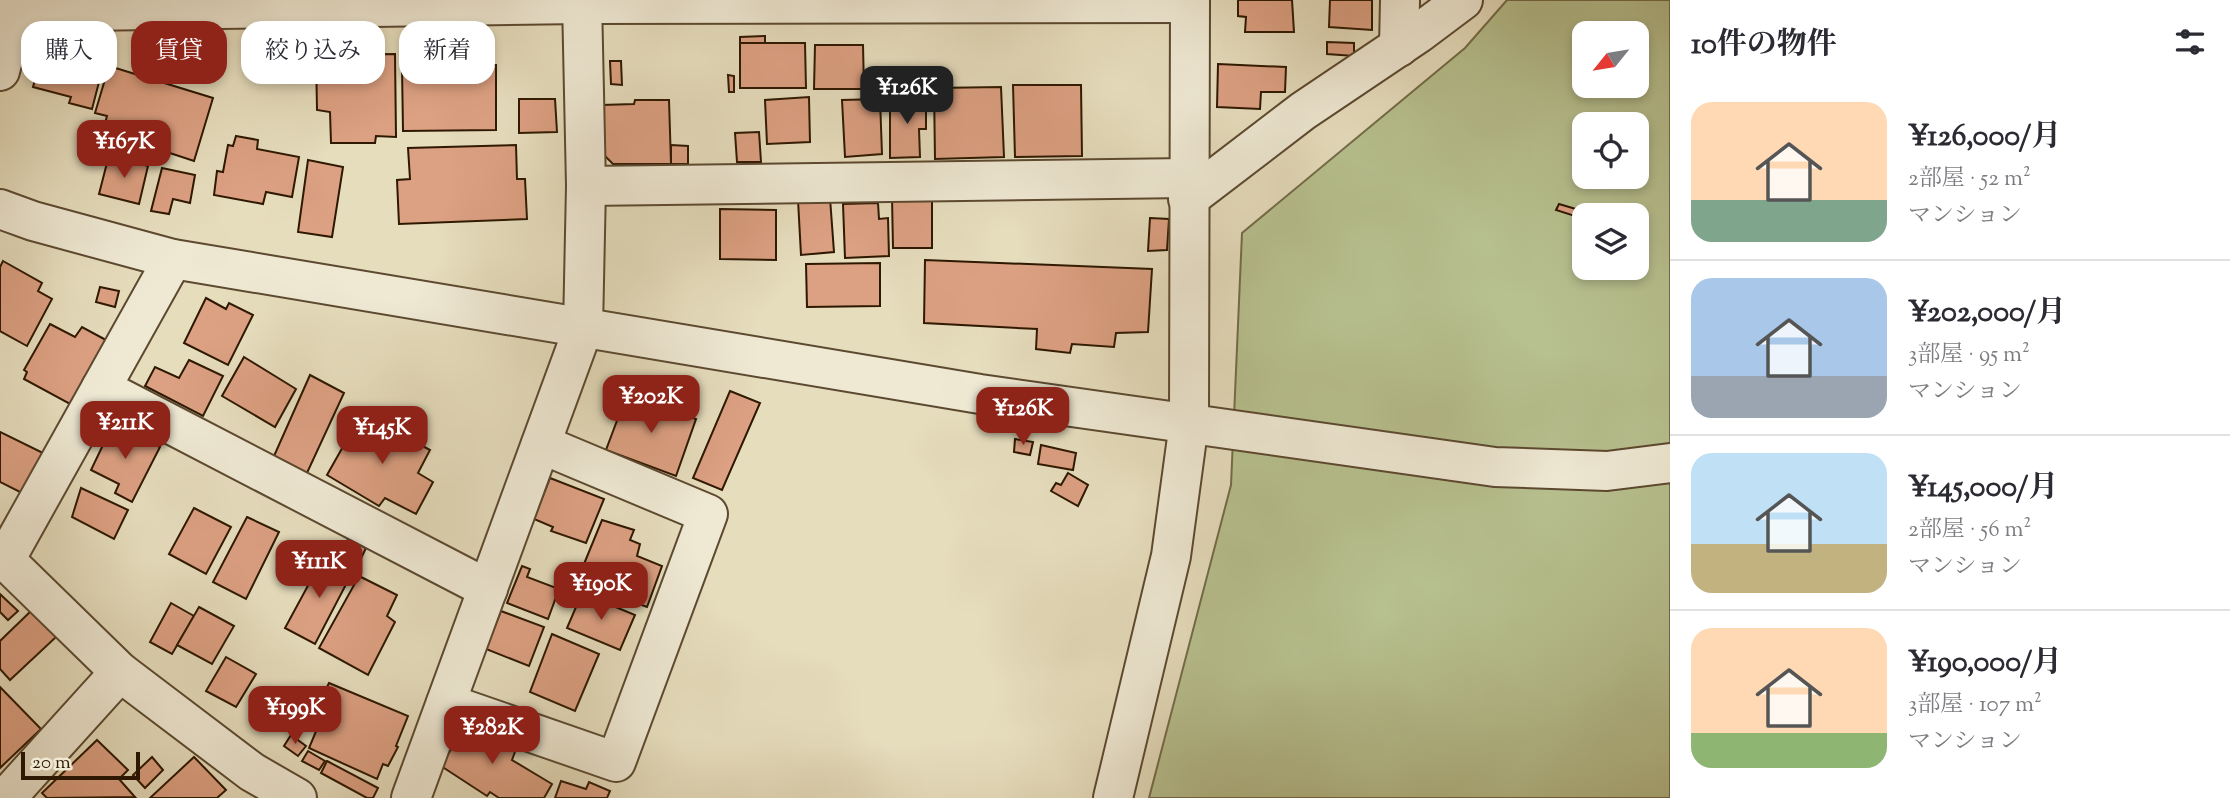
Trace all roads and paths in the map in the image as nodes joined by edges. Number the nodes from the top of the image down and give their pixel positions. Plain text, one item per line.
1 (1400, 0) edge
2 (1462, 0) edge
3 (582, 2) edge
4 (1190, 2) edge
5 (17, 6) edge
6 (1399, 47) junction
7 (0, 71) edge
8 (586, 186) junction
9 (1188, 189) junction
10 (0, 209) edge
11 (173, 259) junction
12 (583, 329) junction
13 (102, 388) junction
14 (1189, 423) junction
15 (541, 444) junction
16 (1670, 463) edge
17 (2, 557) edge
18 (488, 589) junction
19 (120, 672) junction
20 (446, 703) junction
21 (6, 798) edge
22 (297, 798) edge
23 (411, 798) edge
24 (1113, 798) edge

1 - 6 street
2 - 6 street
3 - 4 street
3 - 5 street
3 - 8 street
4 - 9 street
5 - 7 street
6 - 9 street
8 - 9 street
8 - 12 street
9 - 14 street
10 - 11 street
11 - 12 street
11 - 13 street
12 - 14 street
12 - 15 street
13 - 17 street
13 - 18 street
14 - 16 street
14 - 24 street
15 - 18 street
15 - 20 street
17 - 19 street
18 - 20 street
19 - 21 street
19 - 22 street
20 - 23 street

